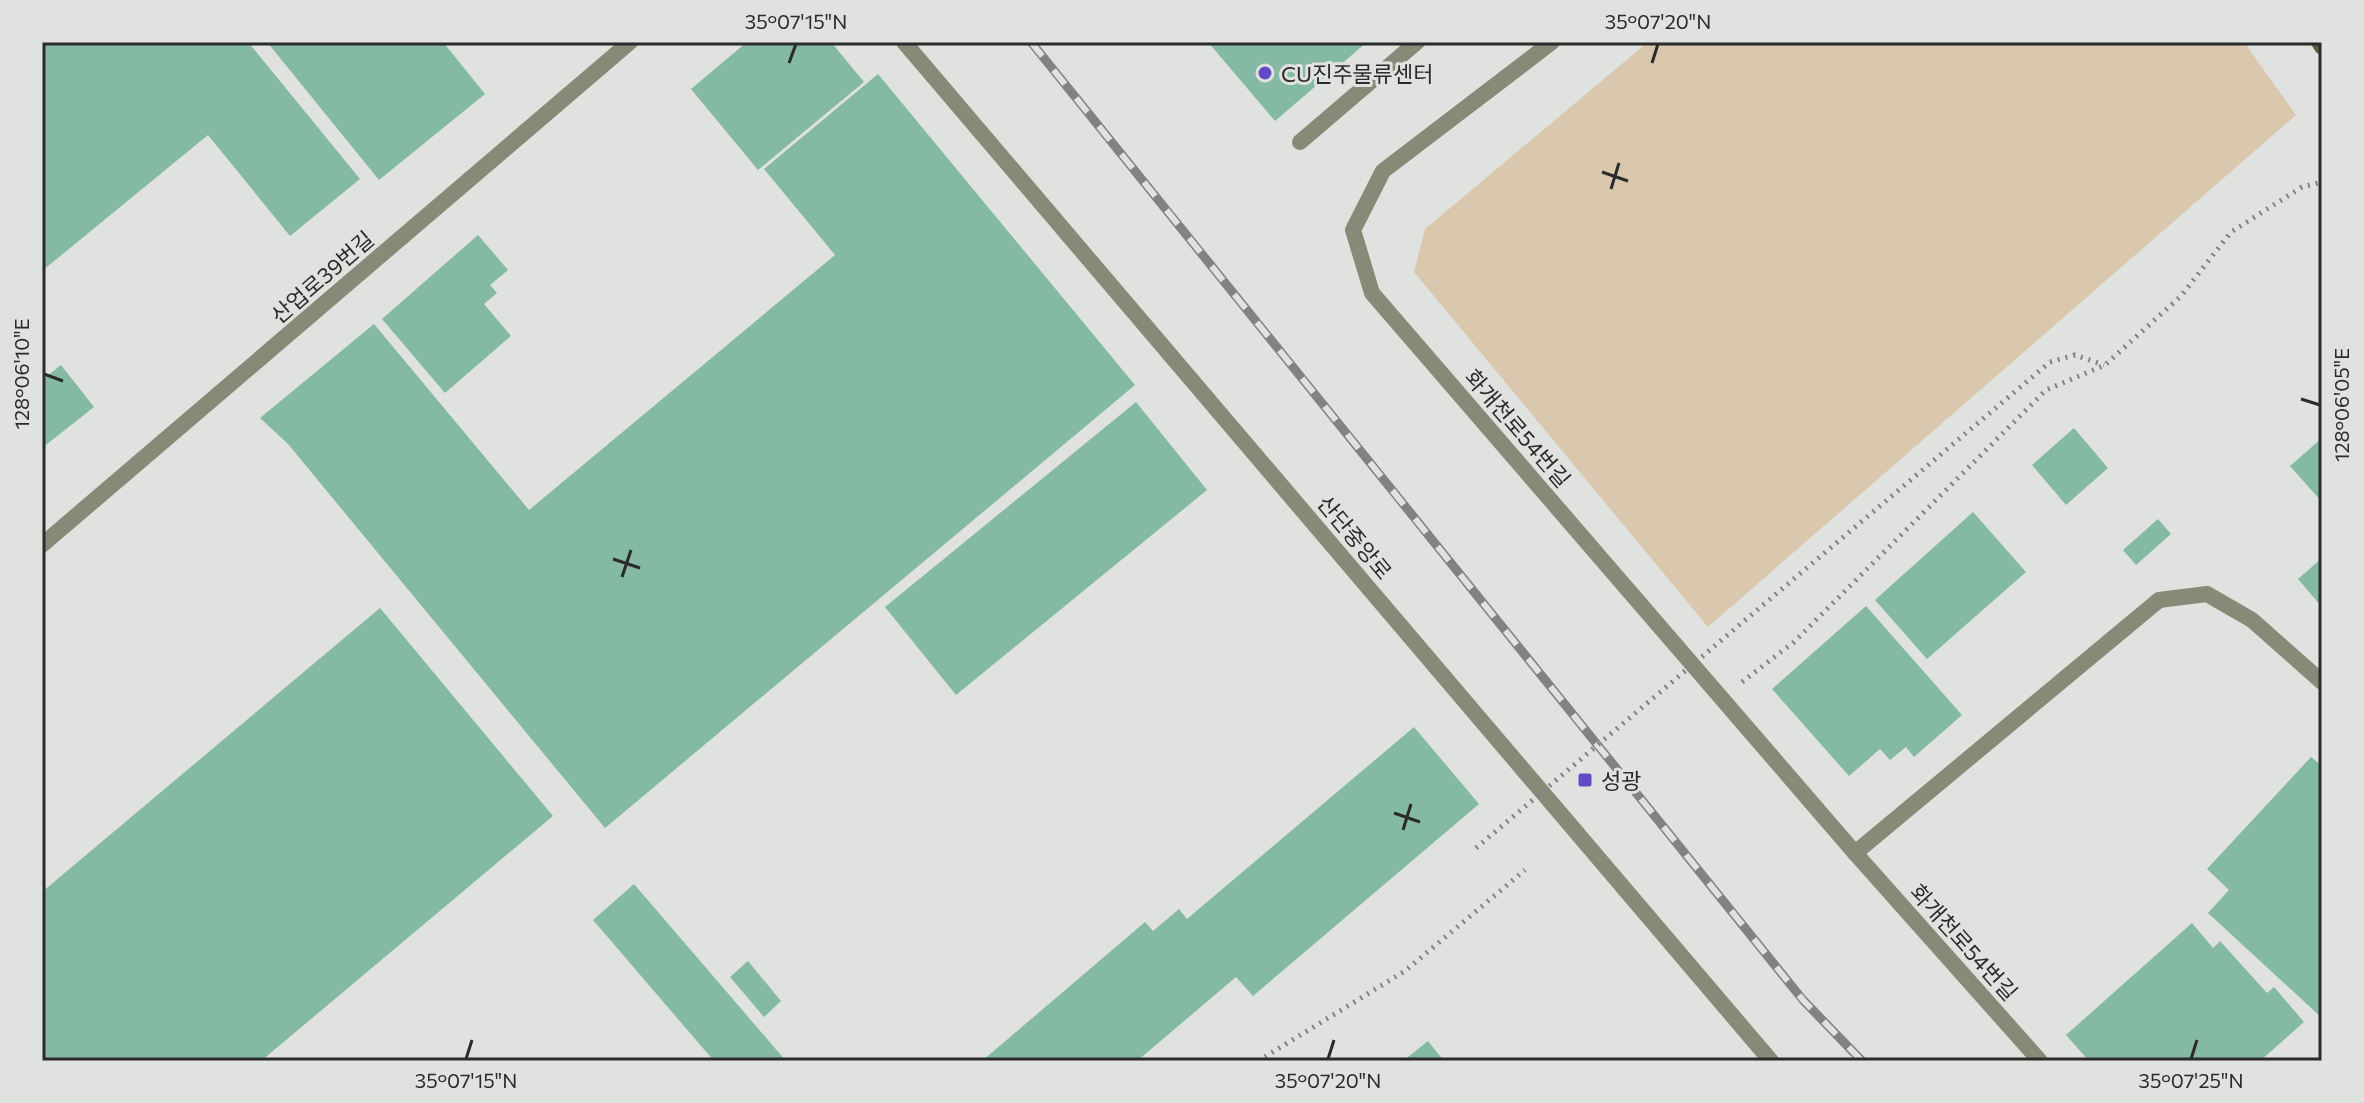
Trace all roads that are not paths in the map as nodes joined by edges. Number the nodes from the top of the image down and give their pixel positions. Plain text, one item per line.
1 (630, 42) edge
2 (904, 42) edge
3 (1417, 42) edge
4 (1552, 42) edge
5 (1300, 142) dead end
6 (42, 545) edge
7 (2322, 682) edge
8 (1855, 853) junction
9 (1771, 1061) edge
10 (2040, 1061) edge

1 - 6 street, 산업로39번길
2 - 9 street, 산단중앙로
3 - 5 street
4 - 8 street, 화개천로54번길
7 - 8 street
8 - 10 street, 화개천로54번길

